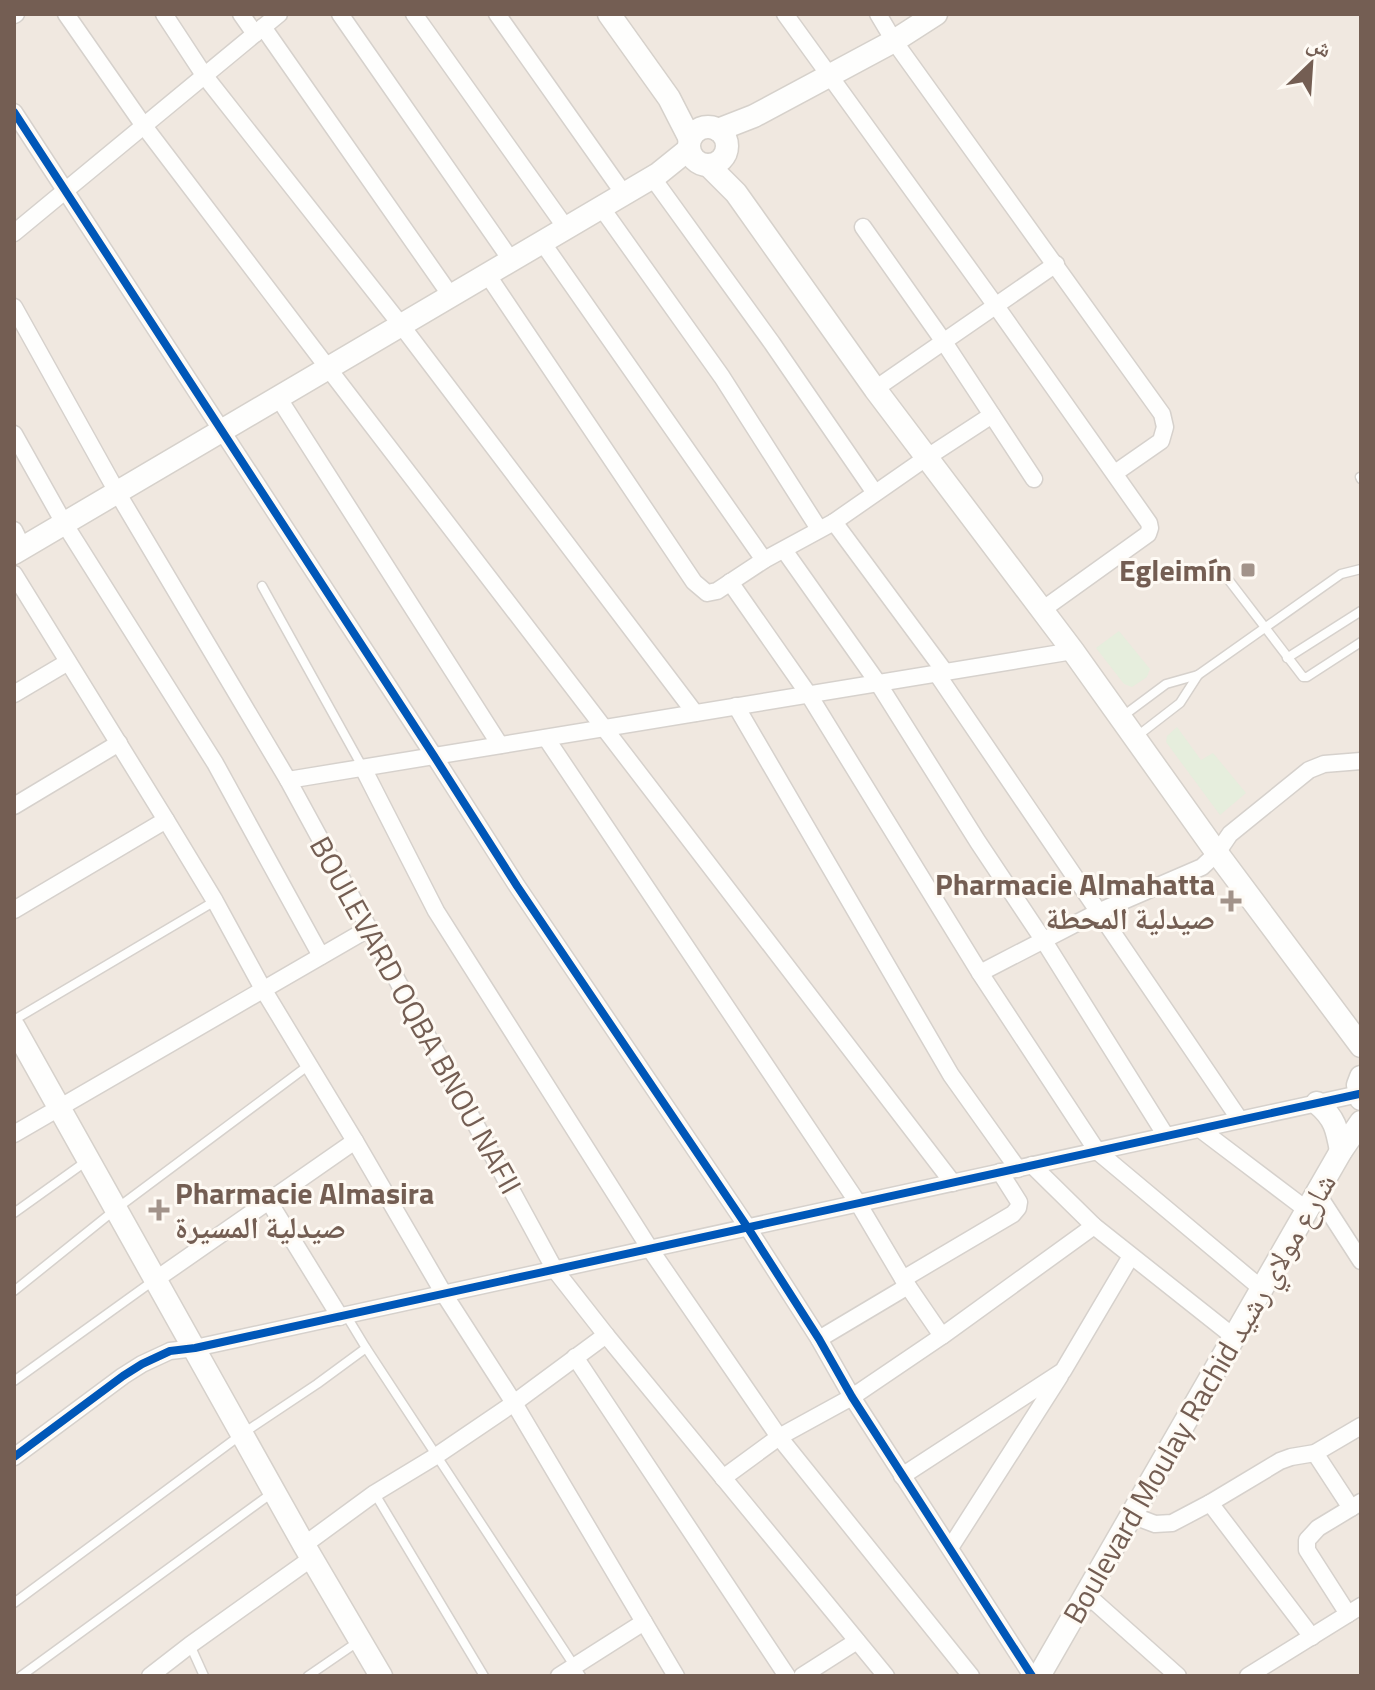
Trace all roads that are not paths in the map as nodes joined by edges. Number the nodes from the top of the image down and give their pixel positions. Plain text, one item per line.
1 (66, 14) edge
2 (164, 14) edge
3 (241, 14) edge
4 (279, 14) edge
5 (340, 14) edge
6 (414, 14) edge
7 (497, 14) edge
8 (609, 14) edge
9 (785, 14) edge
10 (878, 14) edge
11 (936, 14) edge
12 (259, 30) junction
13 (894, 41) junction
14 (204, 75) junction
15 (830, 76) junction
16 (14, 112) edge
17 (144, 126) junction
18 (708, 147) junction
19 (655, 175) junction
20 (65, 192) junction
21 (624, 194) junction
22 (601, 207) junction
23 (863, 227) dead end
24 (566, 228) junction
25 (14, 233) edge
26 (542, 242) junction
27 (511, 260) junction
28 (1056, 264) junction
29 (487, 274) junction
30 (451, 296) junction
31 (996, 306) junction
32 (14, 307) edge
33 (401, 325) junction
34 (944, 342) junction
35 (328, 368) junction
36 (875, 389) junction
37 (278, 397) junction
38 (992, 415) junction
39 (222, 430) junction
40 (14, 434) edge
41 (926, 458) junction
42 (1115, 473) junction
43 (1034, 479) dead end
44 (117, 492) junction
45 (875, 493) junction
46 (64, 523) junction
47 (827, 526) junction
48 (17, 544) edge
49 (784, 550) junction
50 (764, 560) junction
51 (1361, 569) edge
52 (1221, 570) dead end
53 (14, 574) edge
54 (730, 582) junction
55 (262, 586) dead end
56 (1042, 610) junction
57 (1361, 611) edge
58 (1264, 628) junction
59 (1361, 642) edge
60 (1073, 651) junction
61 (1287, 658) junction
62 (68, 662) junction
63 (941, 673) junction
64 (1198, 675) junction
65 (878, 683) junction
66 (14, 694) edge
67 (809, 695) junction
68 (736, 706) junction
69 (695, 713) junction
70 (1121, 718) junction
71 (605, 728) junction
72 (546, 738) junction
73 (1135, 738) junction
74 (119, 743) junction
75 (500, 745) junction
76 (434, 756) junction
77 (1361, 761) edge
78 (363, 768) junction
79 (288, 780) junction
80 (14, 806) edge
81 (166, 820) junction
82 (1217, 853) junction
83 (215, 901) junction
84 (14, 910) edge
85 (1100, 911) junction
86 (368, 929) junction
87 (1044, 941) junction
88 (321, 956) junction
89 (980, 973) junction
90 (263, 989) junction
91 (14, 1020) edge
92 (14, 1027) edge
93 (1361, 1046) edge
94 (309, 1065) junction
95 (1360, 1090) edge
96 (1317, 1103) junction
97 (59, 1108) junction
98 (1240, 1120) junction
99 (1361, 1122) edge
100 (1200, 1129) junction
101 (14, 1134) edge
102 (1166, 1136) junction
103 (355, 1141) junction
104 (1097, 1151) junction
105 (1341, 1151) junction
106 (88, 1160) junction
107 (1025, 1167) junction
108 (1000, 1172) junction
109 (953, 1183) junction
110 (268, 1200) junction
111 (1312, 1201) junction
112 (858, 1203) junction
113 (116, 1209) junction
114 (14, 1213) edge
115 (1094, 1226) junction
116 (748, 1228) junction
117 (650, 1249) junction
118 (1131, 1256) junction
119 (1361, 1261) edge
120 (555, 1270) junction
121 (155, 1280) junction
122 (905, 1283) junction
123 (1262, 1289) junction
124 (14, 1291) edge
125 (444, 1294) junction
126 (343, 1316) junction
127 (606, 1335) junction
128 (942, 1336) junction
129 (1234, 1337) junction
130 (819, 1339) junction
131 (195, 1348) junction
132 (366, 1348) junction
133 (575, 1357) junction
134 (1063, 1371) junction
135 (14, 1381) edge
136 (852, 1397) junction
137 (514, 1403) junction
138 (1361, 1426) edge
139 (242, 1434) junction
140 (779, 1437) junction
141 (1315, 1453) junction
142 (436, 1456) junction
143 (14, 1457) edge
144 (902, 1476) junction
145 (723, 1478) junction
146 (275, 1491) junction
147 (375, 1493) junction
148 (1210, 1503) junction
149 (1356, 1505) edge
150 (1131, 1515) junction
151 (950, 1548) junction
152 (308, 1552) junction
153 (1086, 1594) junction
154 (14, 1603) edge
155 (1354, 1610) edge
156 (644, 1622) junction
157 (1312, 1637) junction
158 (360, 1641) junction
159 (857, 1641) junction
160 (190, 1645) junction
161 (578, 1671) edge
162 (21, 1676) edge
163 (150, 1676) edge
164 (204, 1676) edge
165 (308, 1676) edge
166 (381, 1676) edge
167 (484, 1676) edge
168 (559, 1676) edge
169 (676, 1676) edge
170 (787, 1676) edge
171 (802, 1676) edge
172 (886, 1676) edge
173 (971, 1676) edge
174 (1032, 1676) edge
175 (1039, 1676) edge
176 (1178, 1676) edge
177 (1249, 1676) edge

1 - 17 street
2 - 14 street
3 - 12 street
4 - 12 street
5 - 27 street
6 - 24 street
7 - 21 street
8 - 18 street
9 - 15 street
10 - 13 street
11 - 13 street
12 - 14 street
12 - 30 street
13 - 15 street
13 - 28 street
14 - 17 street
14 - 33 street
15 - 18 street
15 - 31 street
16 - 20 street
17 - 20 street
17 - 35 street
18 - 19 street
18 - 36 street
19 - 21 street
19 - 45 street
20 - 25 street
20 - 39 street
21 - 22 street
22 - 24 street
22 - 47 street
23 - 34 street
24 - 26 street
26 - 27 street
26 - 50 street
27 - 29 street
28 - 31 street
28 - 42 street
29 - 30 street
29 - 54 street
30 - 33 street
31 - 34 street
31 - 42 street
32 - 44 street, BOULEVARD OQBA BNOU NAFII
33 - 35 street
33 - 69 street
34 - 36 street
34 - 38 street
35 - 37 street
35 - 71 street
36 - 41 street
37 - 39 street
37 - 75 street
38 - 41 street
38 - 43 street
39 - 44 street
39 - 76 street
40 - 46 street
41 - 45 street
41 - 56 street
42 - 56 street
44 - 46 street
44 - 79 street, BOULEVARD OQBA BNOU NAFII
45 - 47 street
46 - 48 street
46 - 88 street
47 - 49 street
47 - 63 street
49 - 50 street
49 - 65 street
50 - 54 street
51 - 58 lane
52 - 58 lane
53 - 62 street
54 - 67 street
55 - 78 lane
56 - 60 street
57 - 61 lane
58 - 61 lane
58 - 64 lane
59 - 61 lane
60 - 63 street
60 - 70 street
62 - 66 street
62 - 74 street
63 - 65 street
63 - 85 street
64 - 70 lane
64 - 73 lane
65 - 67 street
65 - 87 street
67 - 68 street
67 - 89 street
68 - 69 street
68 - 107 street
69 - 71 street
70 - 73 street
71 - 72 street
71 - 109 street
72 - 75 street
72 - 112 street
73 - 82 street
74 - 80 street
74 - 81 street
75 - 76 street
76 - 78 street
76 - 116 street
77 - 82 street
78 - 79 street
78 - 117 street
79 - 86 street, BOULEVARD OQBA BNOU NAFII
81 - 83 street
81 - 84 street
82 - 85 street
82 - 93 street
83 - 90 street
83 - 91 lane
85 - 87 street
85 - 98 street
86 - 88 street
86 - 120 street, BOULEVARD OQBA BNOU NAFII
87 - 89 street
87 - 102 street
88 - 90 street
89 - 104 street
90 - 94 street
90 - 97 street
92 - 97 street
94 - 103 street
94 - 113 lane
95 - 96 street
96 - 98 street
96 - 105 street
97 - 101 street
97 - 106 street
98 - 100 street
99 - 105 street, Boulevard Moulay Rachid شارع مولاي رشيد
100 - 102 street
100 - 111 street
102 - 104 street
103 - 110 street
103 - 125 street
104 - 107 street
104 - 123 street
105 - 111 street, Boulevard Moulay Rachid شارع مولاي رشيد
106 - 113 street
106 - 114 lane
107 - 108 street
107 - 115 street
108 - 109 street
108 - 122 street
109 - 112 street
110 - 121 street
110 - 126 street
111 - 119 street
111 - 123 street, Boulevard Moulay Rachid شارع مولاي رشيد
112 - 116 street
112 - 122 street
113 - 121 street
113 - 124 lane
115 - 118 street
115 - 128 street
116 - 117 street
116 - 130 street
117 - 120 street
117 - 140 street
118 - 129 street
118 - 134 street
120 - 125 street
120 - 127 street, BOULEVARD OQBA BNOU NAFII
121 - 131 street
121 - 135 lane
122 - 128 street
122 - 130 street
123 - 129 street, Boulevard Moulay Rachid شارع مولاي رشيد
125 - 126 street
125 - 137 street
126 - 131 street
126 - 132 lane
127 - 133 street
127 - 145 street, BOULEVARD OQBA BNOU NAFII
128 - 136 street
129 - 150 street, Boulevard Moulay Rachid شارع مولاي رشيد
130 - 136 street
131 - 139 street
131 - 143 street
132 - 139 lane
132 - 142 lane
133 - 137 street
133 - 170 street
134 - 144 street
134 - 151 street
136 - 140 street
136 - 144 street
137 - 142 street
137 - 156 street
138 - 141 street
139 - 146 street
139 - 154 lane
140 - 145 street
140 - 173 street
141 - 148 street
141 - 149 street
142 - 147 street
142 - 161 lane
144 - 151 street
145 - 159 street, BOULEVARD OQBA BNOU NAFII
146 - 152 street
146 - 162 lane
147 - 152 street
147 - 167 lane
148 - 150 street
148 - 157 street
149 - 155 street
150 - 153 street, Boulevard Moulay Rachid شارع مولاي رشيد
151 - 174 street
152 - 158 street
152 - 160 street
153 - 175 street, Boulevard Moulay Rachid شارع مولاي رشيد
153 - 176 street
155 - 157 street
156 - 161 street
156 - 169 street
157 - 177 street
158 - 165 lane
158 - 166 street
159 - 171 street
159 - 172 street, BOULEVARD OQBA BNOU NAFII
160 - 163 street
160 - 164 lane
161 - 168 street

